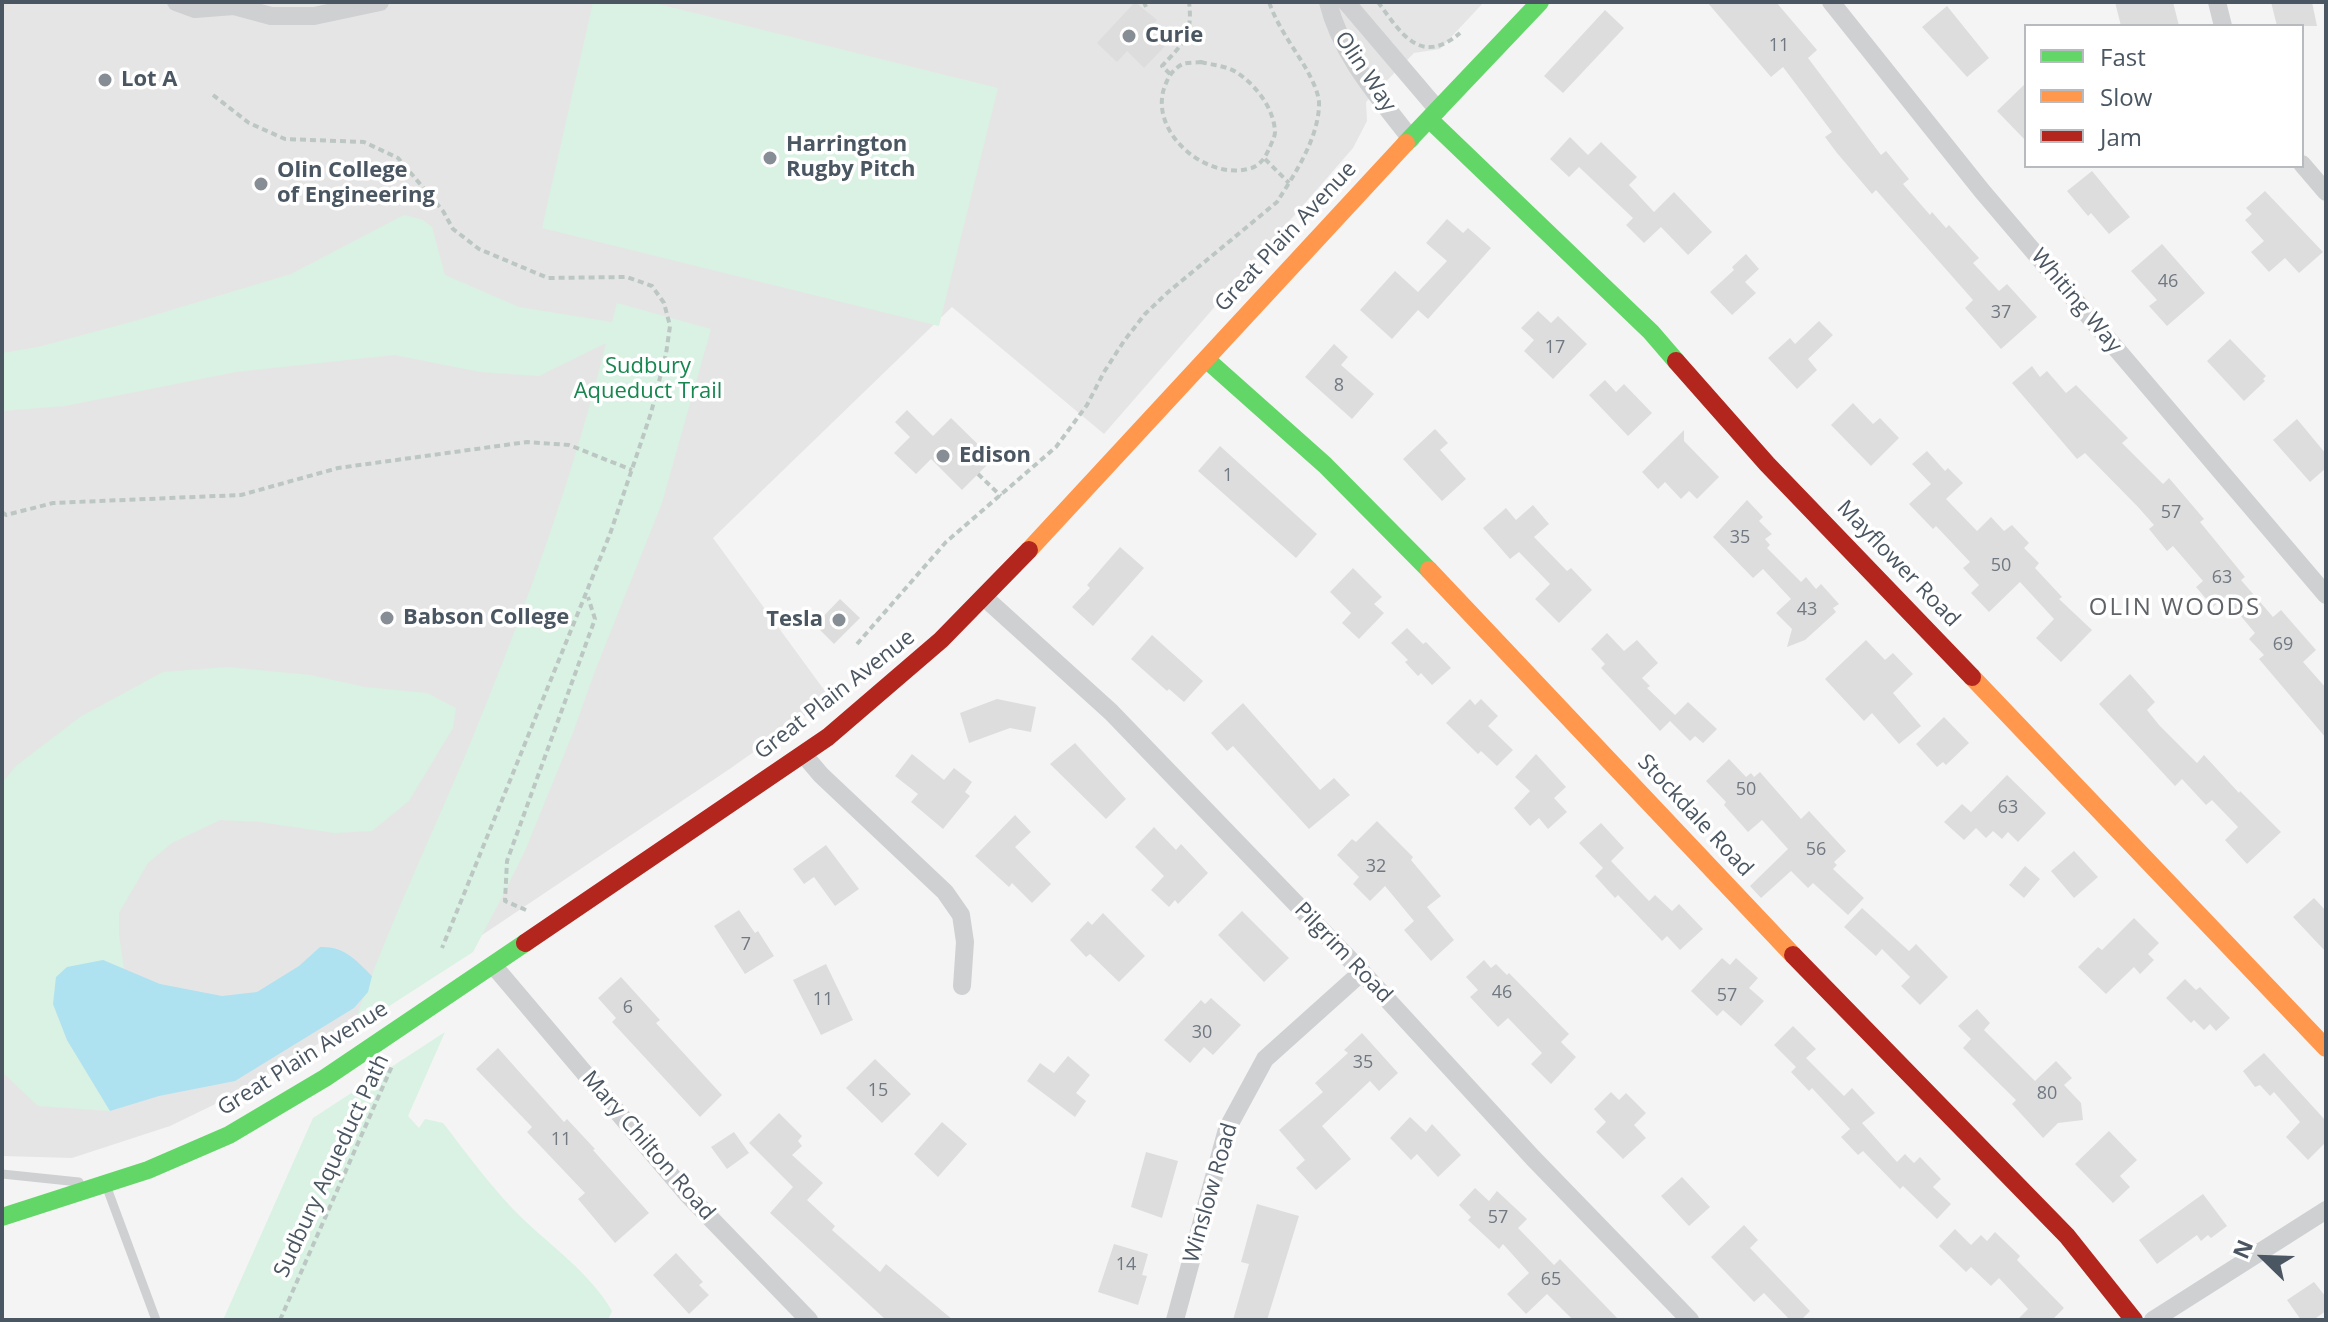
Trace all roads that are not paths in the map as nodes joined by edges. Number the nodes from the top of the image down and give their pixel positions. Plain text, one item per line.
1 (176, 2) edge
2 (380, 2) edge
3 (1328, 2) edge
4 (1346, 2) edge
5 (1540, 2) edge
6 (1831, 2) edge
7 (2217, 2) edge
8 (231, 4) edge
9 (2222, 24) edge
10 (1434, 114) junction
11 (1411, 139) junction
12 (2304, 166) edge
13 (2326, 192) edge
14 (1207, 360) junction
15 (2326, 595) edge
16 (985, 598) junction
17 (804, 755) junction
18 (493, 965) junction
19 (1362, 972) junction
20 (962, 986) dead end
21 (2326, 1048) edge
22 (2, 1174) edge
23 (106, 1185) junction
24 (2326, 1210) edge
25 (2, 1217) edge
26 (156, 1320) edge
27 (809, 1320) edge
28 (1175, 1320) edge
29 (1690, 1320) edge
30 (2134, 1320) edge
31 (2153, 1320) edge

1 - 8 street
2 - 8 street
3 - 11 street, Olin Way
4 - 10 street, Olin Way
5 - 10 street, Great Plain Avenue
6 - 15 street, Whiting Way
7 - 9 street
10 - 11 street, Great Plain Avenue
10 - 21 street, Mayflower Road
11 - 14 street, Great Plain Avenue
12 - 13 street
14 - 16 street, Great Plain Avenue
14 - 30 street, Stockdale Road
16 - 17 street, Great Plain Avenue
16 - 19 street, Pilgrim Road
17 - 18 street, Great Plain Avenue
17 - 20 street
18 - 23 street, Great Plain Avenue
18 - 27 street, Mary Chilton Road
19 - 28 street, Winslow Road
19 - 29 street, Pilgrim Road
22 - 23 lane
23 - 25 street, Great Plain Avenue
23 - 26 lane
24 - 31 street

